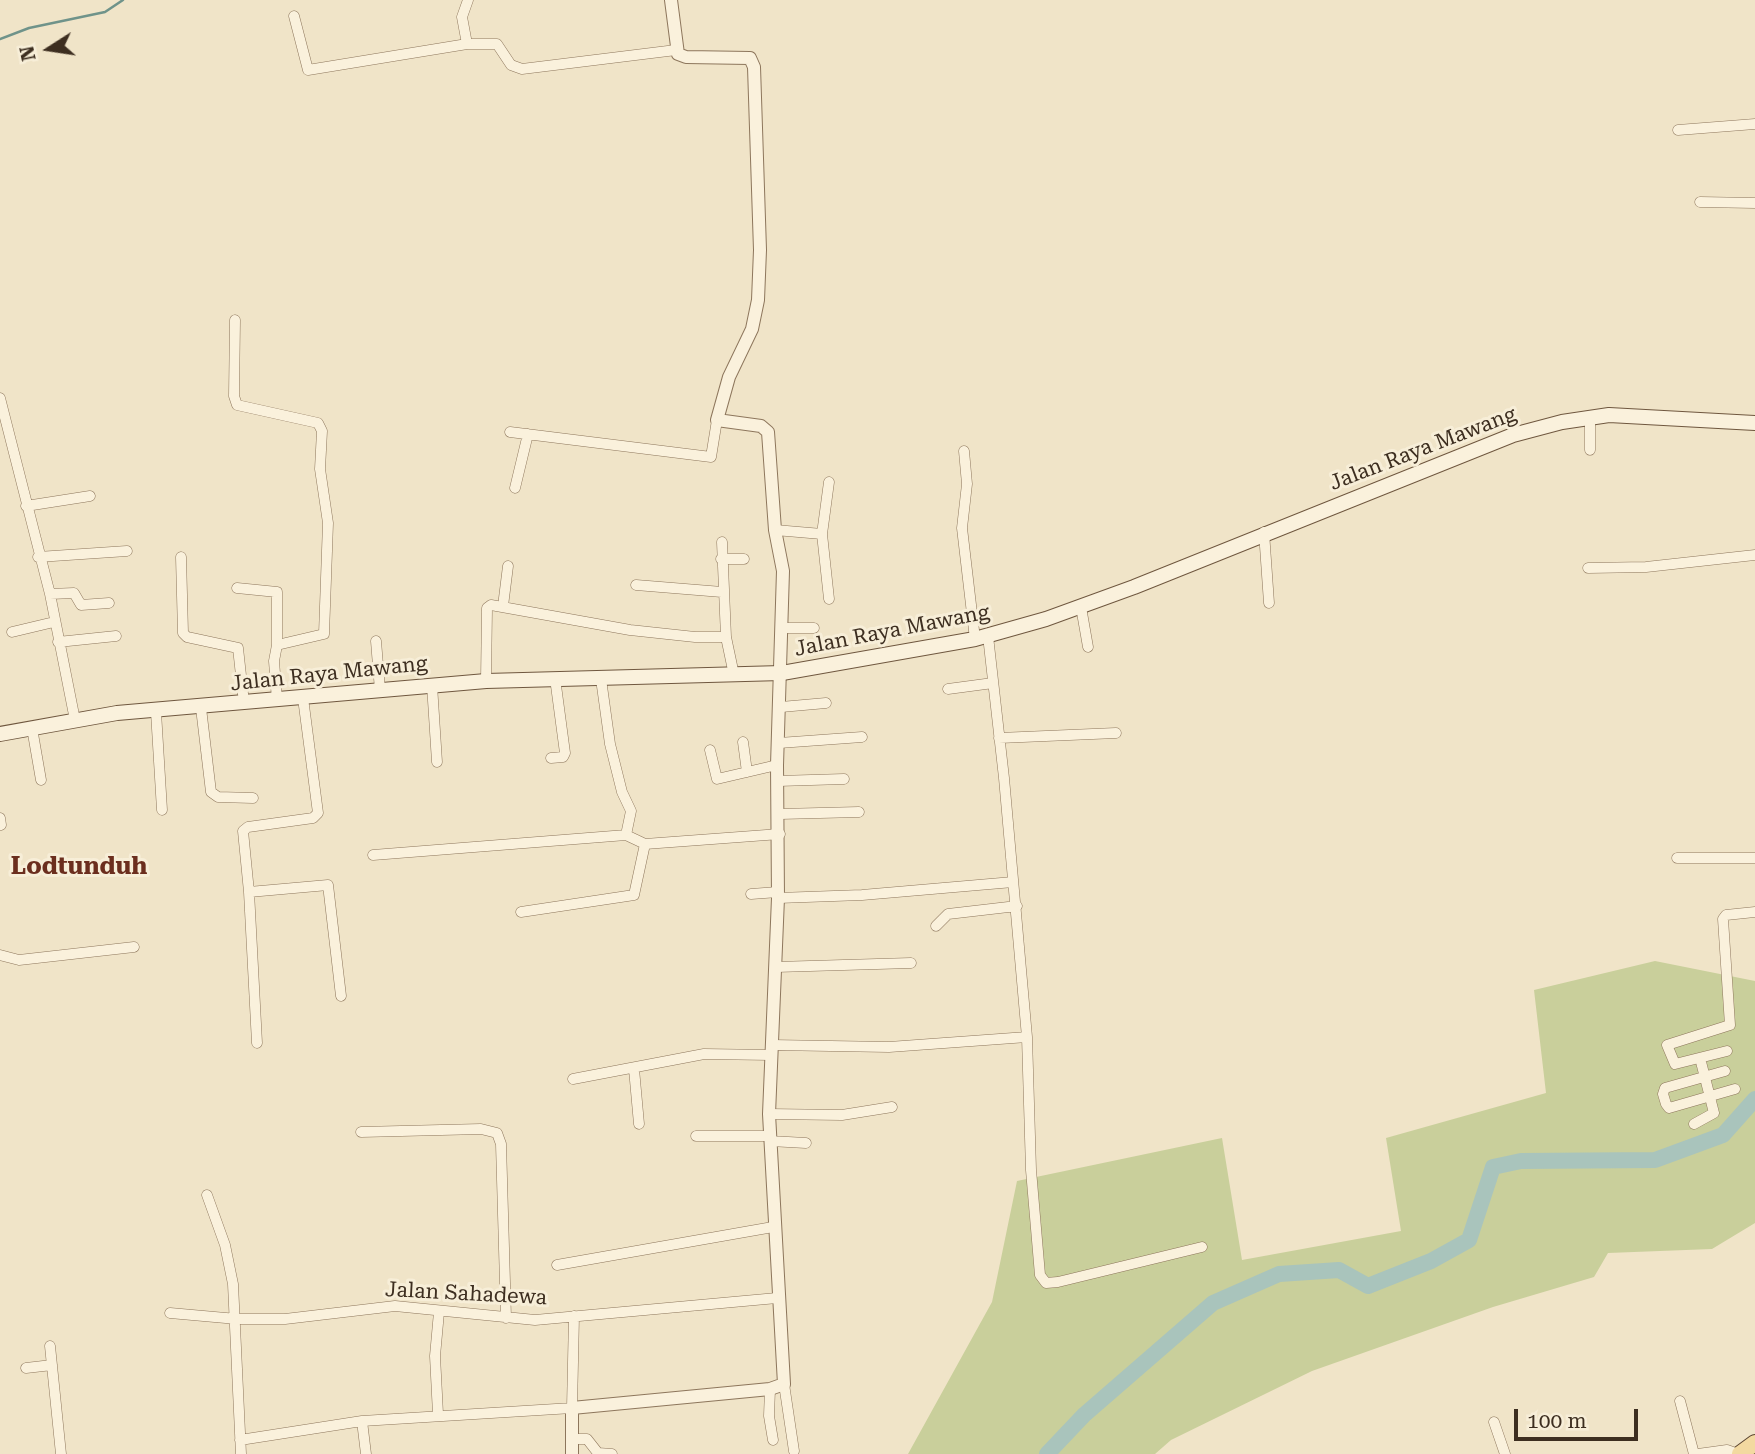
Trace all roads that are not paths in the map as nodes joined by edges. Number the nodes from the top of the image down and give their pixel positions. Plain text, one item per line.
1 (468, 0) edge
2 (671, 0) edge
3 (294, 16) dead end
4 (467, 44) junction
5 (676, 50) junction
6 (1755, 124) edge
7 (1678, 130) dead end
8 (1700, 202) dead end
9 (1755, 203) edge
10 (235, 320) dead end
11 (0, 398) edge
12 (1590, 417) junction
13 (717, 419) junction
14 (1755, 424) edge
15 (510, 432) dead end
16 (528, 434) junction
17 (1590, 450) dead end
18 (964, 451) dead end
19 (829, 482) dead end
20 (515, 488) dead end
21 (90, 496) dead end
22 (26, 506) junction
23 (775, 530) junction
24 (1264, 533) junction
25 (822, 534) junction
26 (722, 542) dead end
27 (127, 551) dead end
28 (1755, 555) edge
29 (38, 557) junction
30 (181, 557) dead end
31 (721, 559) junction
32 (744, 559) dead end
33 (508, 566) dead end
34 (1588, 568) dead end
35 (636, 585) dead end
36 (237, 588) dead end
37 (722, 592) junction
38 (50, 594) junction
39 (829, 599) dead end
40 (109, 603) dead end
41 (1269, 603) dead end
42 (503, 606) junction
43 (1081, 607) junction
44 (54, 622) junction
45 (783, 628) junction
46 (814, 628) dead end
47 (12, 632) dead end
48 (116, 636) dead end
49 (726, 636) junction
50 (981, 637) junction
51 (376, 641) dead end
52 (58, 642) junction
53 (277, 645) junction
54 (1088, 647) dead end
55 (782, 673) junction
56 (734, 675) junction
57 (555, 678) junction
58 (601, 679) junction
59 (486, 681) junction
60 (993, 683) junction
61 (432, 685) junction
62 (948, 689) dead end
63 (380, 690) junction
64 (303, 698) junction
65 (277, 699) junction
66 (244, 703) junction
67 (826, 703) dead end
68 (780, 707) junction
69 (201, 708) junction
70 (156, 712) junction
71 (75, 720) junction
72 (32, 727) junction
73 (1116, 733) dead end
74 (0, 734) edge
75 (862, 737) dead end
76 (999, 738) junction
77 (743, 741) dead end
78 (779, 743) junction
79 (710, 750) dead end
80 (551, 758) dead end
81 (437, 762) dead end
82 (777, 765) junction
83 (747, 772) junction
84 (844, 779) dead end
85 (41, 780) dead end
86 (778, 781) junction
87 (253, 798) dead end
88 (162, 810) dead end
89 (859, 812) dead end
90 (780, 814) junction
91 (780, 834) junction
92 (626, 835) junction
93 (645, 844) junction
94 (373, 855) dead end
95 (1677, 858) dead end
96 (1755, 858) edge
97 (1013, 882) junction
98 (249, 892) junction
99 (751, 894) dead end
100 (778, 895) junction
101 (1017, 906) junction
102 (521, 912) dead end
103 (1755, 912) edge
104 (936, 926) dead end
105 (134, 947) dead end
106 (0, 954) edge
107 (911, 963) dead end
108 (776, 967) junction
109 (341, 996) dead end
110 (1027, 1037) junction
111 (257, 1043) dead end
112 (771, 1050) junction
113 (1727, 1051) dead end
114 (1700, 1058) junction
115 (634, 1069) junction
116 (1725, 1071) dead end
117 (1703, 1077) junction
118 (573, 1079) dead end
119 (1735, 1089) dead end
120 (1709, 1096) junction
121 (892, 1107) dead end
122 (769, 1114) junction
123 (639, 1124) dead end
124 (1694, 1124) dead end
125 (361, 1132) dead end
126 (695, 1136) dead end
127 (770, 1139) junction
128 (806, 1143) dead end
129 (207, 1195) dead end
130 (773, 1227) junction
131 (1202, 1247) dead end
132 (557, 1265) dead end
133 (777, 1298) junction
134 (170, 1312) dead end
135 (439, 1312) junction
136 (574, 1316) junction
137 (506, 1318) junction
138 (237, 1319) junction
139 (50, 1346) dead end
140 (52, 1364) junction
141 (26, 1368) dead end
142 (784, 1384) junction
143 (770, 1389) junction
144 (1680, 1401) dead end
145 (572, 1408) junction
146 (438, 1414) junction
147 (362, 1420) junction
148 (1494, 1422) dead end
149 (573, 1439) junction
150 (240, 1440) junction
151 (774, 1440) dead end
152 (1755, 1443) edge
153 (794, 1451) dead end
154 (61, 1454) edge
155 (241, 1454) edge
156 (366, 1454) edge
157 (572, 1454) edge
158 (612, 1454) edge
159 (1506, 1454) edge
160 (1696, 1454) edge
161 (1739, 1454) edge

1 - 4 street
2 - 5 street
3 - 4 street
4 - 5 street
5 - 13 street
6 - 7 street
8 - 9 street
10 - 53 street
11 - 22 street
12 - 14 main road, Jalan Raya Mawang
12 - 17 street
12 - 24 main road, Jalan Raya Mawang
13 - 16 street
13 - 23 street
15 - 16 street
16 - 20 street
18 - 50 street
19 - 25 street
21 - 22 street
22 - 29 street
23 - 25 street
23 - 45 street
24 - 41 street
24 - 43 main road, Jalan Raya Mawang
25 - 39 street
26 - 31 street
27 - 29 street
28 - 34 street
29 - 38 street
30 - 66 street
31 - 32 street
31 - 37 street
33 - 42 street
35 - 37 street
36 - 53 street
37 - 49 street
38 - 40 street
38 - 44 street
42 - 49 street
42 - 59 street
43 - 50 main road, Jalan Raya Mawang
43 - 54 street
44 - 47 street
44 - 52 street
45 - 46 street
45 - 55 street
48 - 52 street
49 - 56 street
50 - 55 main road, Jalan Raya Mawang
50 - 60 street
51 - 63 street
52 - 71 street
53 - 65 street
55 - 56 main road, Jalan Raya Mawang
55 - 68 street
56 - 58 main road, Jalan Raya Mawang
57 - 58 main road, Jalan Raya Mawang
57 - 59 main road, Jalan Raya Mawang
57 - 80 street
58 - 92 street
59 - 61 main road, Jalan Raya Mawang
60 - 62 street
60 - 76 street
61 - 63 main road, Jalan Raya Mawang
61 - 81 street
63 - 64 main road, Jalan Raya Mawang
64 - 65 main road, Jalan Raya Mawang
64 - 98 street
65 - 66 main road, Jalan Raya Mawang
66 - 69 main road, Jalan Raya Mawang
67 - 68 street
68 - 78 street
69 - 70 main road, Jalan Raya Mawang
69 - 87 street
70 - 71 main road, Jalan Raya Mawang
70 - 88 street
71 - 72 main road, Jalan Raya Mawang
72 - 74 main road, Jalan Raya Mawang
72 - 85 street
73 - 76 street
75 - 78 street
76 - 97 street
77 - 83 street
78 - 82 street
79 - 83 street
82 - 83 street
82 - 86 street
84 - 86 street
86 - 90 street
89 - 90 street
90 - 91 street
91 - 93 street
91 - 100 street
92 - 93 street
92 - 94 street
93 - 102 street
95 - 96 street
97 - 100 street
97 - 101 street
98 - 109 street
98 - 111 street
99 - 100 street
100 - 108 street
101 - 104 street
101 - 110 street
103 - 114 street
105 - 106 street
107 - 108 street
108 - 112 street
110 - 112 street
110 - 131 street
112 - 115 street
112 - 122 street
113 - 114 street
114 - 117 street
115 - 118 street
115 - 123 street
116 - 117 street
117 - 120 street
117 - 120 street
119 - 120 street
120 - 124 street
121 - 122 street
122 - 127 street
125 - 137 street
126 - 127 street
127 - 128 street
127 - 130 street
129 - 138 street
130 - 132 street
130 - 133 street
133 - 136 street, Jalan Sahadewa
133 - 142 street
134 - 138 street, Jalan Sahadewa
135 - 137 street, Jalan Sahadewa
135 - 138 street, Jalan Sahadewa
135 - 146 street
136 - 137 street, Jalan Sahadewa
136 - 145 street
138 - 150 street
139 - 140 street
140 - 141 street
140 - 154 street
142 - 143 street
142 - 153 street
143 - 145 street
143 - 151 street
144 - 160 street
145 - 146 street
145 - 149 street
146 - 147 street
147 - 150 street
147 - 156 street
148 - 159 street
149 - 157 street
149 - 158 street
150 - 155 street
152 - 161 main road
160 - 161 street

